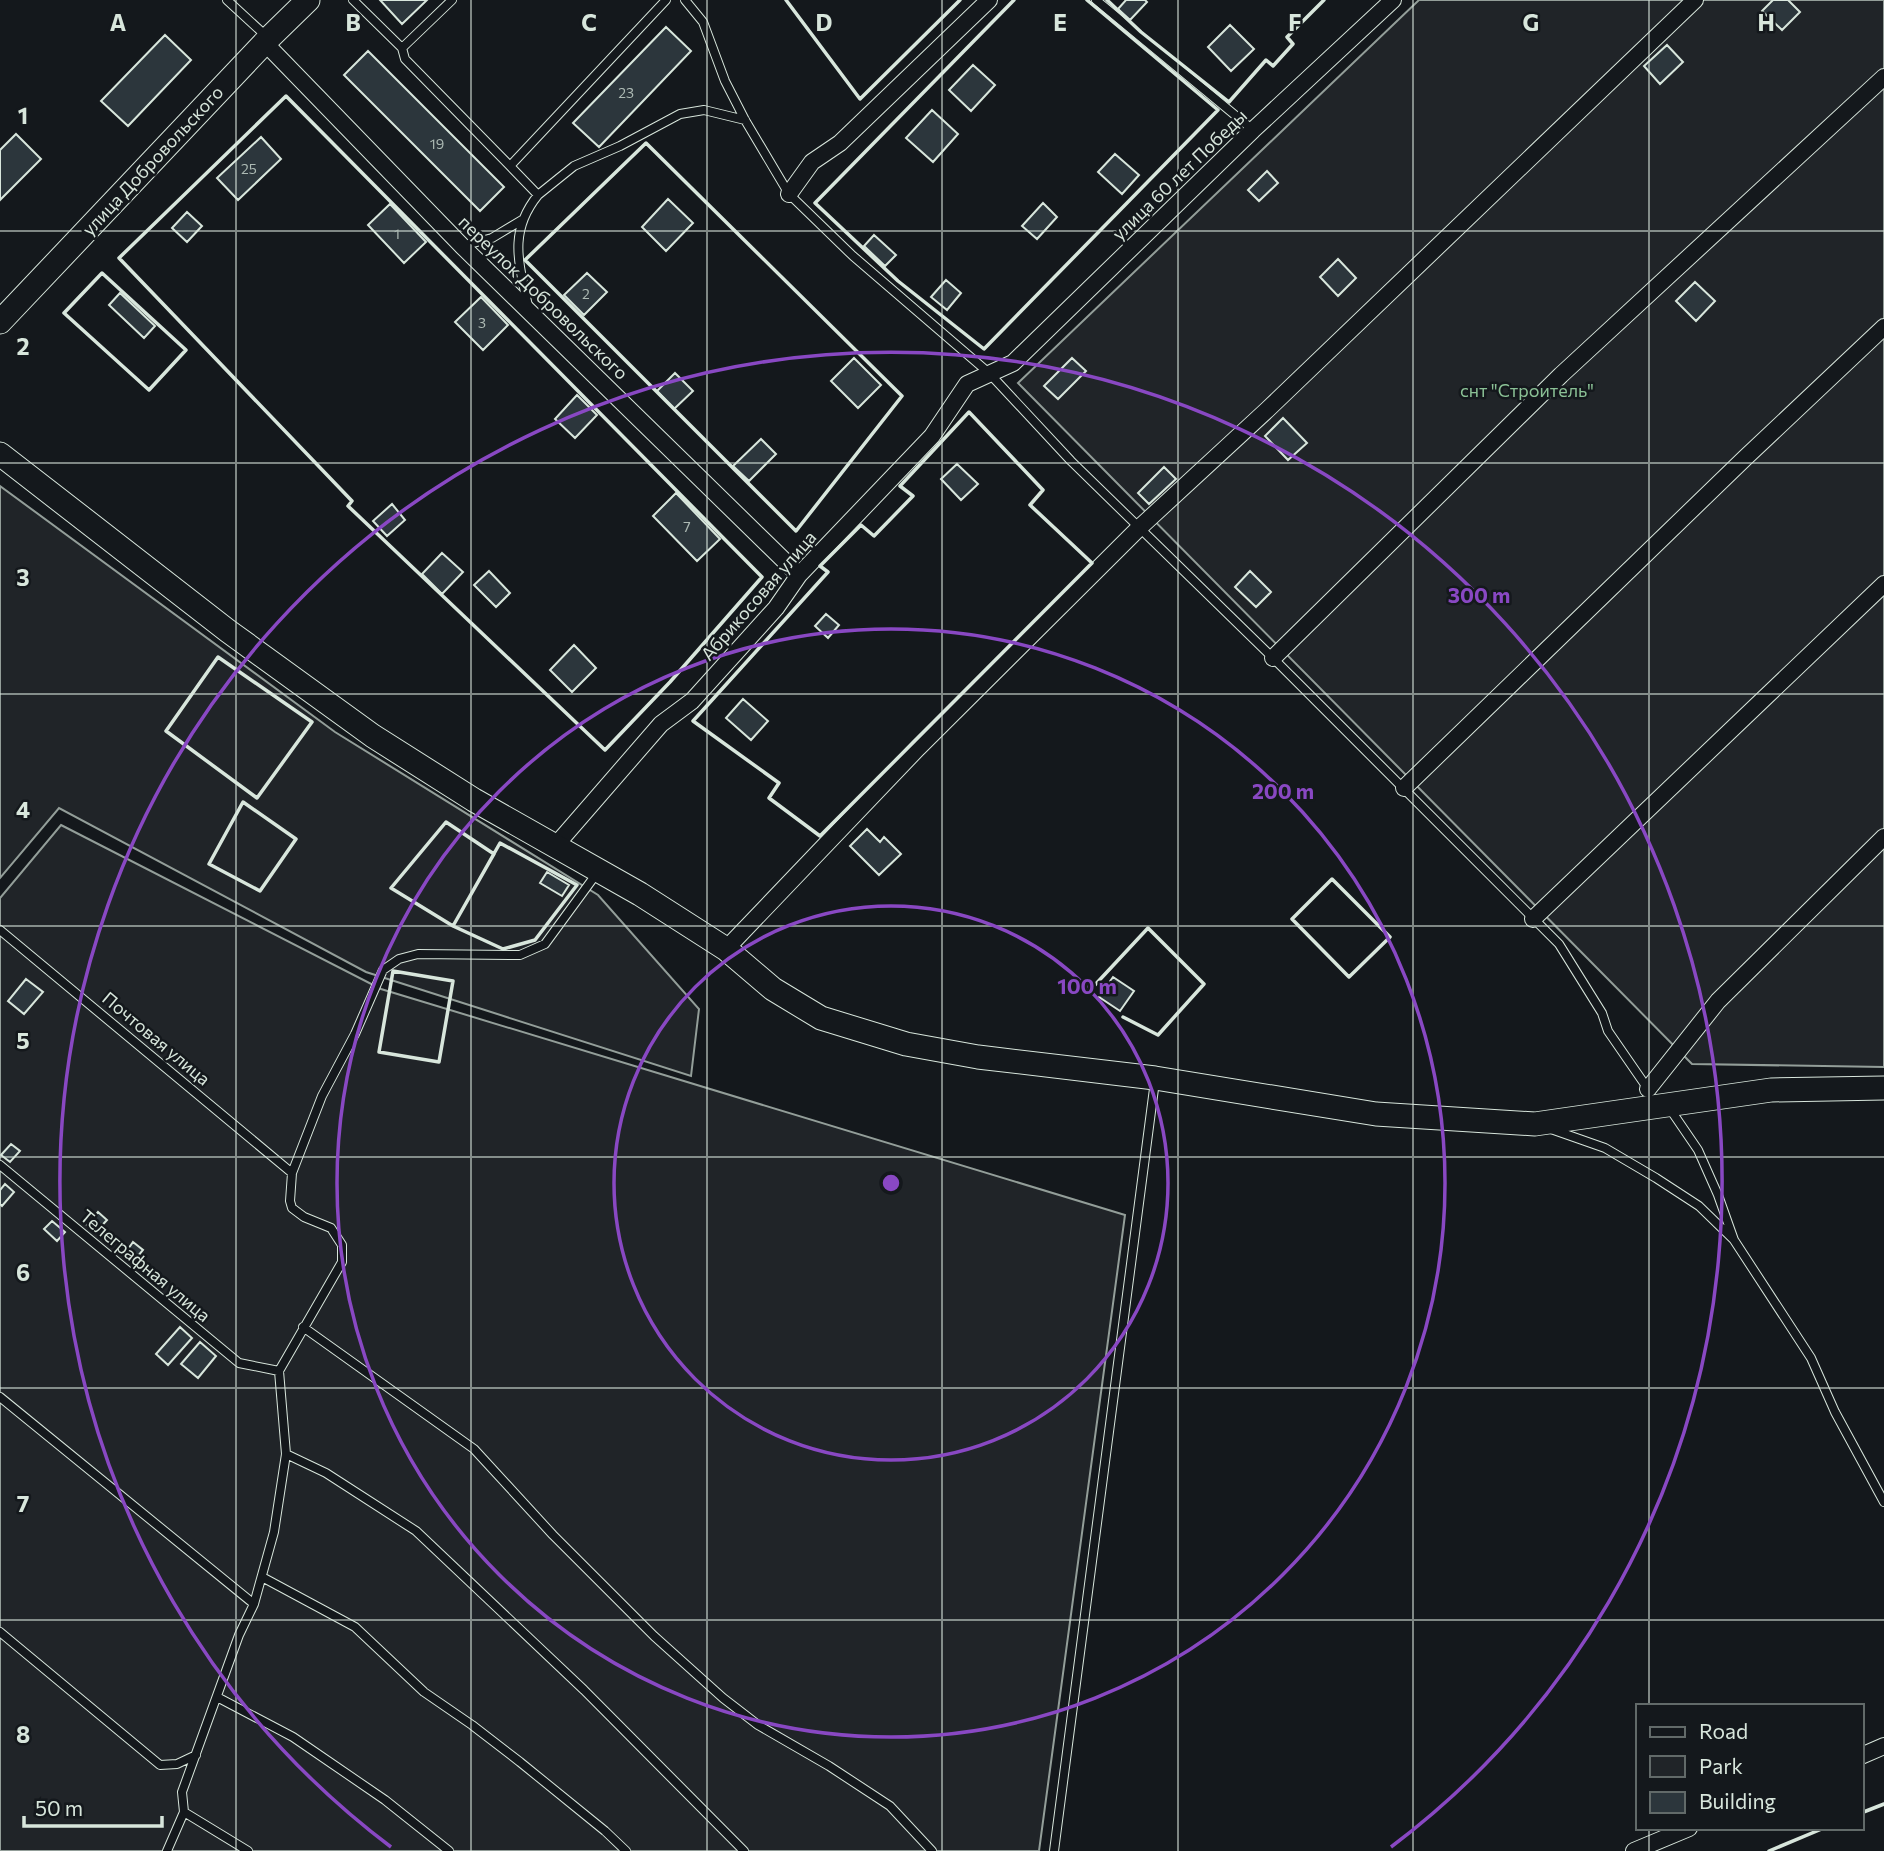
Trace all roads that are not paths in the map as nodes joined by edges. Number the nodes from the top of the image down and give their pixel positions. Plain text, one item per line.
1 (227, 0) edge
2 (308, 0) edge
3 (353, 0) edge
4 (452, 0) edge
5 (666, 0) edge
6 (685, 0) edge
7 (989, 0) edge
8 (1096, 0) edge
9 (1393, 0) edge
10 (1695, 0) edge
11 (267, 41) junction
12 (402, 48) junction
13 (1884, 77) edge
14 (745, 120) junction
15 (1253, 130) junction
16 (510, 166) junction
17 (789, 194) junction
18 (538, 195) junction
19 (522, 220) junction
20 (462, 246) junction
21 (529, 312) junction
22 (0, 322) edge
23 (1884, 327) edge
24 (989, 373) junction
25 (0, 454) edge
26 (1138, 529) junction
27 (799, 575) junction
28 (1884, 584) edge
29 (1273, 658) junction
30 (1404, 788) junction
31 (1884, 838) edge
32 (556, 845) junction
33 (599, 871) junction
34 (1533, 919) junction
35 (0, 930) edge
36 (726, 949) junction
37 (1155, 1078) junction
38 (1884, 1088) edge
39 (1648, 1089) junction
40 (1667, 1105) junction
41 (1535, 1124) junction
42 (0, 1165) edge
43 (292, 1173) junction
44 (1734, 1240) junction
45 (303, 1327) junction
46 (279, 1371) junction
47 (0, 1397) edge
48 (286, 1454) junction
49 (1884, 1502) edge
50 (262, 1577) junction
51 (254, 1604) junction
52 (0, 1632) edge
53 (217, 1697) junction
54 (1884, 1746) edge
55 (196, 1755) junction
56 (1863, 1755) edge
57 (184, 1812) junction
58 (1684, 1830) edge
59 (167, 1851) edge
60 (248, 1851) edge
61 (450, 1851) edge
62 (626, 1851) edge
63 (744, 1851) edge
64 (932, 1851) edge
65 (1055, 1851) edge
66 (1634, 1851) edge

1 - 11 lane
2 - 11 street, улица Добровольского
3 - 12 lane
4 - 12 lane
5 - 16 lane
6 - 14 lane
7 - 17 street
8 - 15 lane
9 - 15 street, улица 60 лет Победы
10 - 26 street
11 - 20 street, переулок Добровольского
11 - 22 street, улица Добровольского
12 - 16 lane
13 - 29 street
14 - 17 lane
14 - 18 lane
15 - 24 street, улица 60 лет Победы
16 - 18 lane
17 - 24 lane
18 - 19 lane
19 - 20 lane
19 - 21 lane
20 - 21 street, переулок Добровольского
21 - 27 street, переулок Добровольского
23 - 30 street
24 - 26 lane
24 - 27 street, Абрикосовая улица
25 - 32 street
26 - 29 lane
26 - 36 street
27 - 32 street, Абрикосовая улица
28 - 34 street
29 - 30 lane
30 - 34 lane
31 - 39 street
32 - 33 street
33 - 36 street
33 - 43 lane
34 - 39 lane
35 - 43 lane, Почтовая улица
36 - 37 street
37 - 41 street
37 - 65 lane
38 - 40 street
39 - 40 lane
40 - 41 street
40 - 44 lane
41 - 44 lane
42 - 46 lane, Телеграфная улица
43 - 45 lane
44 - 49 lane
45 - 46 lane
45 - 64 lane
46 - 48 lane
47 - 51 lane
48 - 50 lane
48 - 63 lane
50 - 51 lane
50 - 62 lane
51 - 53 lane
52 - 55 lane
53 - 55 lane
53 - 61 lane
54 - 56 street
55 - 57 lane
57 - 59 lane
57 - 60 lane
58 - 66 street

